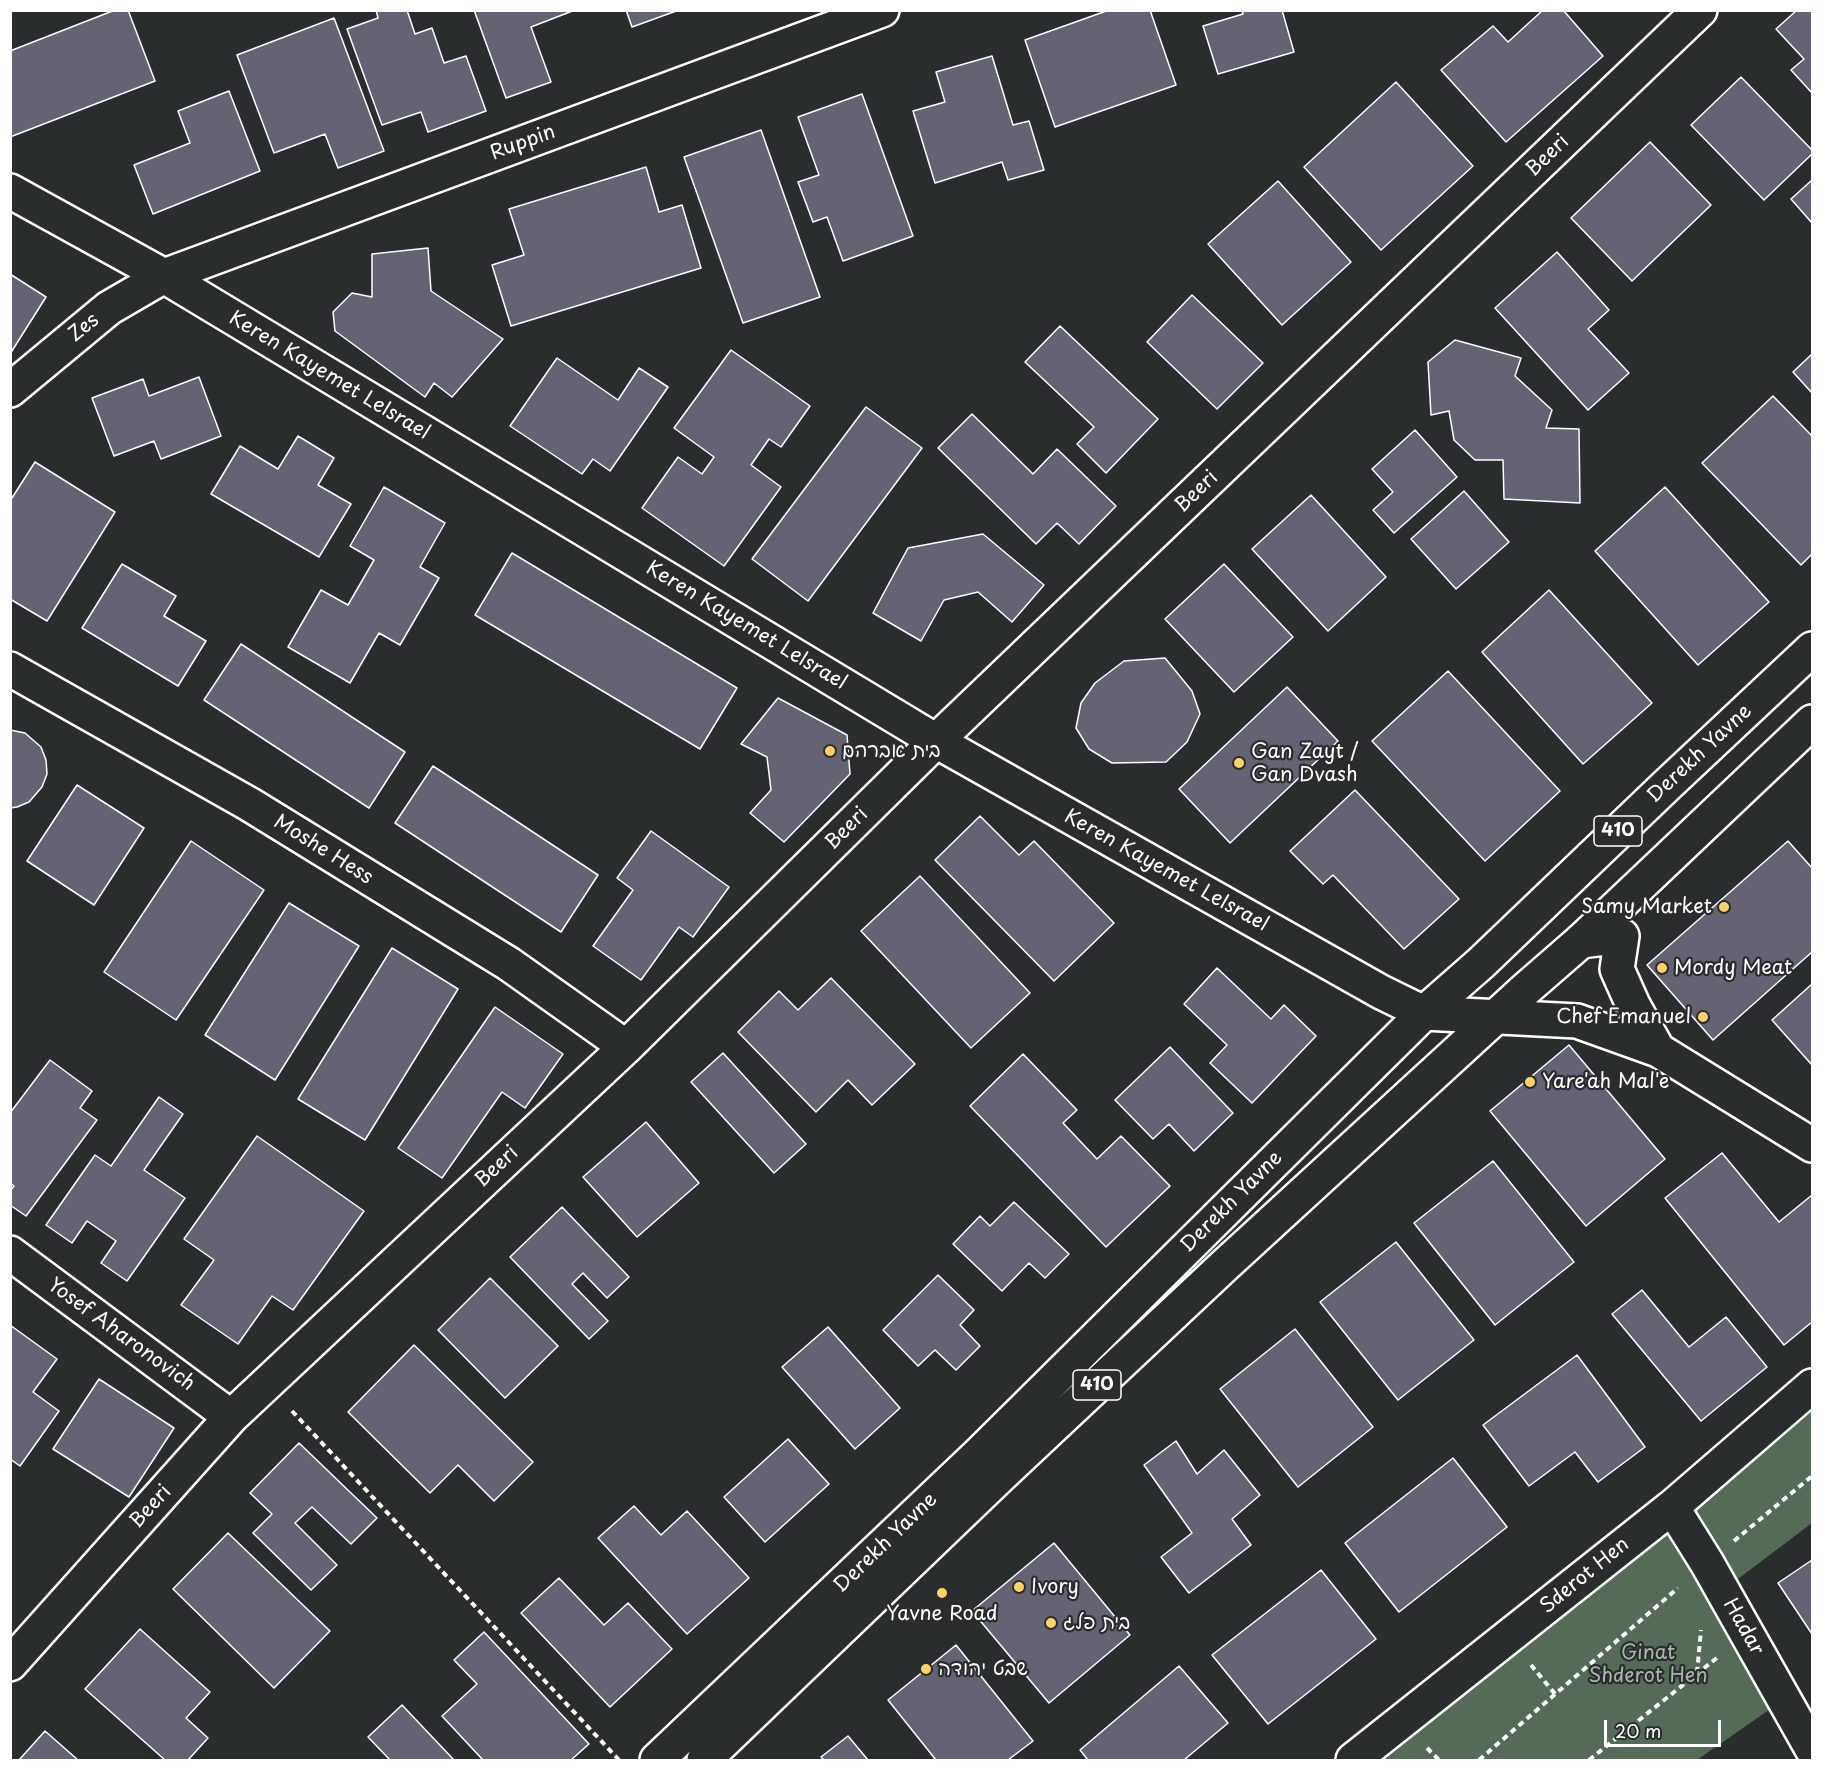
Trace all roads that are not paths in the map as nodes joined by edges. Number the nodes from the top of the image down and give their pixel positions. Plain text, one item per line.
1 (882, 10) edge
2 (1700, 10) edge
3 (10, 191) edge
4 (164, 276) junction
5 (10, 390) edge
6 (1812, 649) edge
7 (10, 669) edge
8 (1812, 722) edge
9 (936, 741) junction
10 (1581, 941) junction
11 (1424, 1013) junction
12 (1498, 1017) junction
13 (626, 1047) junction
14 (1658, 1050) junction
15 (1812, 1145) edge
16 (10, 1253) edge
17 (1812, 1386) edge
18 (231, 1417) junction
19 (1672, 1507) junction
20 (10, 1664) edge
21 (1812, 1749) edge
22 (657, 1761) edge
23 (704, 1761) edge
24 (1353, 1761) edge

1 - 4 street, Ruppin
2 - 9 street, Beeri
3 - 4 street, Keren Kayemet LeIsrael
4 - 5 street, Zes
4 - 9 street, Keren Kayemet LeIsrael
6 - 11 street, Derekh Yavne / 410
7 - 13 street, Moshe Hess
8 - 10 street, Derekh Yavne / 410
9 - 11 street, Keren Kayemet LeIsrael
9 - 13 street, Beeri
10 - 12 street, Derekh Yavne / 410
10 - 14 street
11 - 12 street, Keren Kayemet LeIsrael
11 - 22 street, Derekh Yavne / 410
12 - 14 street, Keren Kayemet LeIsrael
12 - 23 street, Derekh Yavne / 410
13 - 18 street, Beeri
14 - 15 street, Keren Kayemet LeIsrael
16 - 18 street, Yosef Aharonovich
17 - 19 street, Sderot Hen
18 - 20 street, Beeri
19 - 21 street, Hadar
19 - 24 street, Sderot Hen

